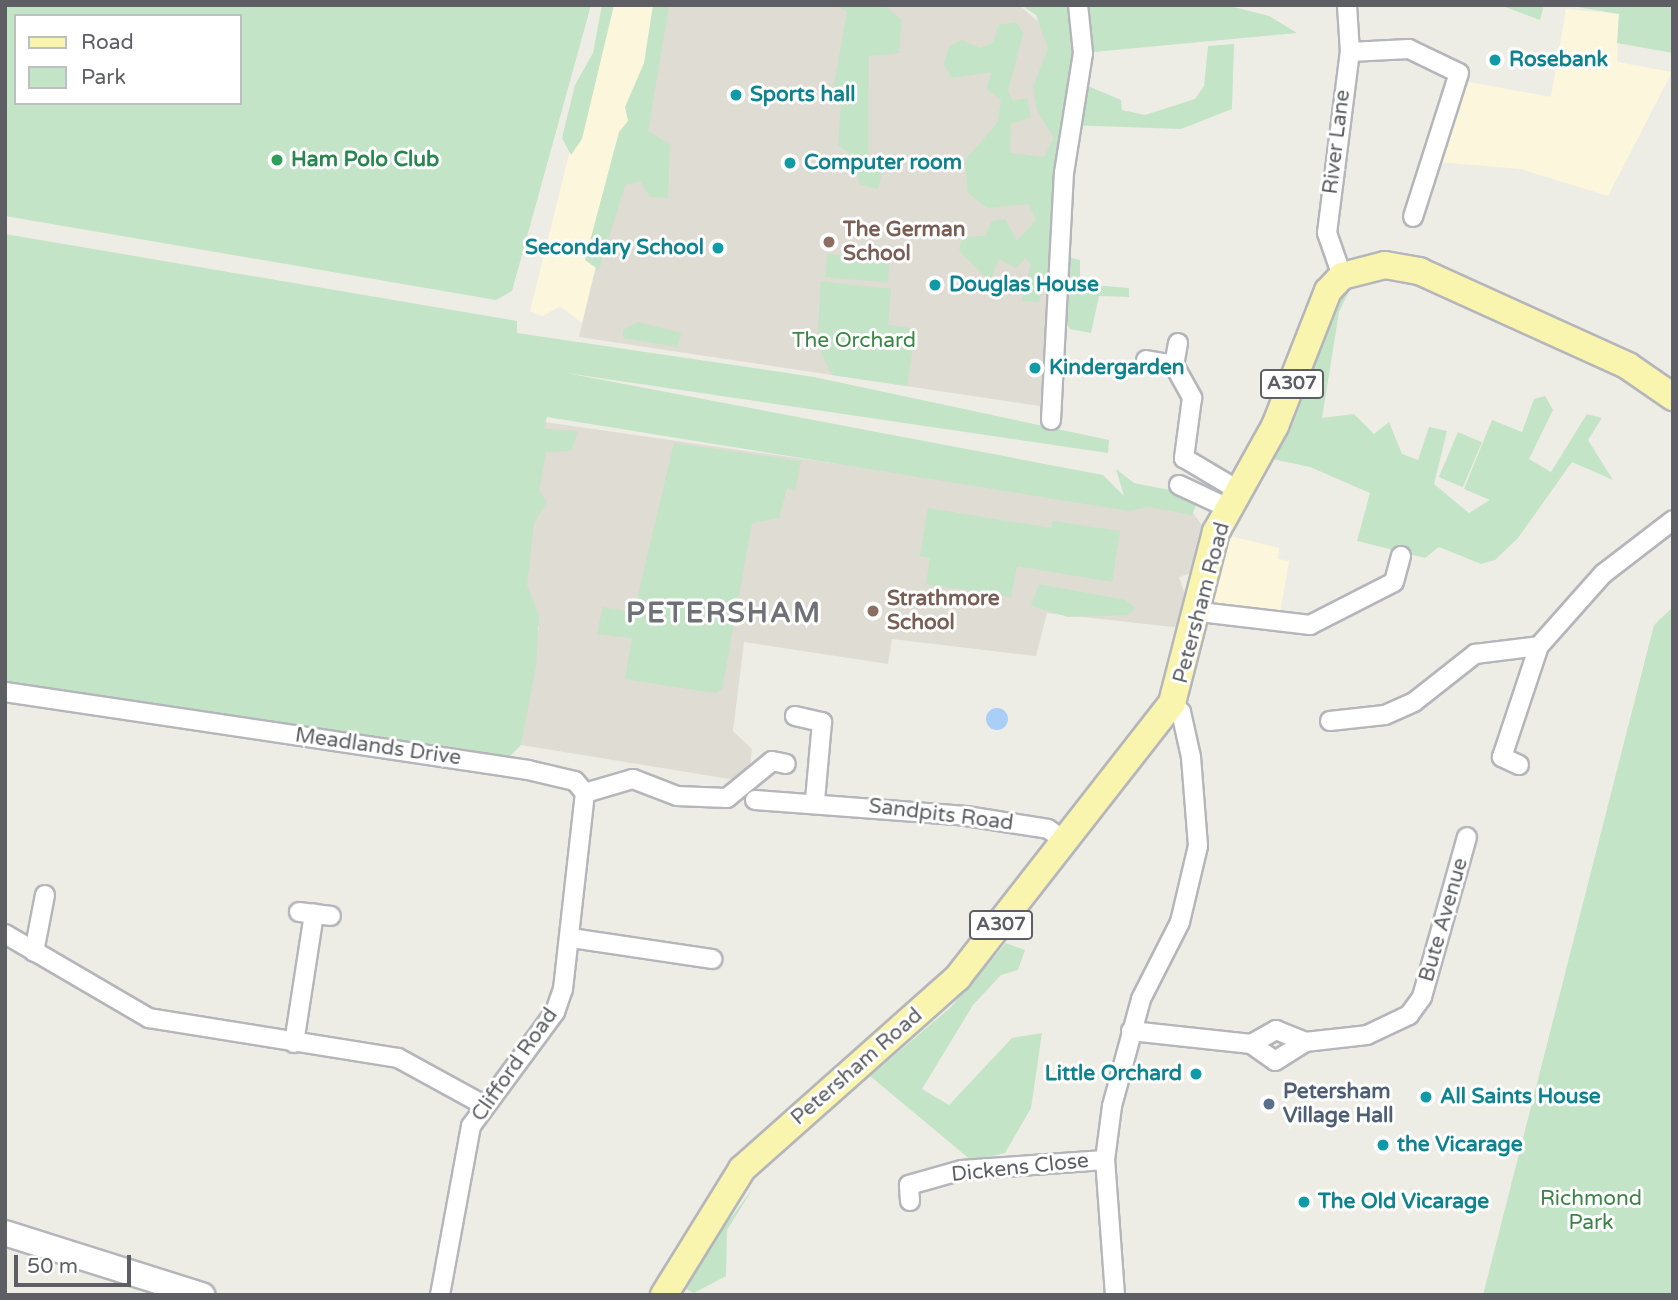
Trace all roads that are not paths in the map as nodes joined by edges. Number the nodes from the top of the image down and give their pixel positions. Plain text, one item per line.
1 (1078, 5) edge
2 (1347, 5) edge
3 (1350, 52) junction
4 (1413, 217) dead end
5 (1342, 276) junction
6 (1178, 343) dead end
7 (1146, 360) dead end
8 (1174, 365) junction
9 (1673, 397) edge
10 (1051, 420) dead end
11 (1179, 485) dead end
12 (1233, 499) junction
13 (1673, 520) edge
14 (1401, 556) dead end
15 (1200, 612) junction
16 (1539, 646) junction
17 (5, 692) edge
18 (1172, 703) junction
19 (795, 716) dead end
20 (1330, 721) dead end
21 (786, 764) dead end
22 (1519, 765) dead end
23 (585, 793) junction
24 (747, 797) junction
25 (815, 800) junction
26 (1467, 837) dead end
27 (1064, 840) junction
28 (45, 895) dead end
29 (314, 914) dead end
30 (5, 934) edge
31 (571, 938) junction
32 (34, 952) junction
33 (712, 960) dead end
34 (1131, 1031) junction
35 (1305, 1042) junction
36 (294, 1043) junction
37 (1251, 1044) junction
38 (482, 1104) junction
39 (1105, 1160) junction
40 (910, 1201) dead end
41 (5, 1233) edge
42 (202, 1295) edge
43 (440, 1295) edge
44 (664, 1295) edge
45 (1115, 1295) edge

1 - 10 street
2 - 3 street, River Lane
3 - 4 street
3 - 5 street, River Lane
5 - 9 main road
5 - 12 main road, Petersham Road / A307
6 - 8 street
7 - 8 street
8 - 12 street
11 - 12 street
12 - 15 main road, Petersham Road / A307
13 - 16 street
14 - 15 street
15 - 18 main road, Petersham Road / A307
16 - 20 street
16 - 22 street
17 - 23 street, Meadlands Drive
18 - 27 main road, Petersham Road / A307
18 - 34 street
19 - 25 street
21 - 24 street
23 - 24 street
23 - 31 street, Clifford Road
24 - 25 street, Sandpits Road
25 - 27 street, Sandpits Road
26 - 35 street, Bute Avenue
27 - 44 main road, Petersham Road / A307
28 - 32 street
29 - 36 street
30 - 32 street
31 - 33 street
31 - 38 street, Clifford Road
32 - 36 street
34 - 37 street, Bute Avenue
34 - 39 street
35 - 37 street, Bute Avenue
35 - 37 street, Bute Avenue
36 - 38 street
38 - 43 street, Clifford Road
39 - 40 street, Dickens Close
39 - 45 street
41 - 42 street

